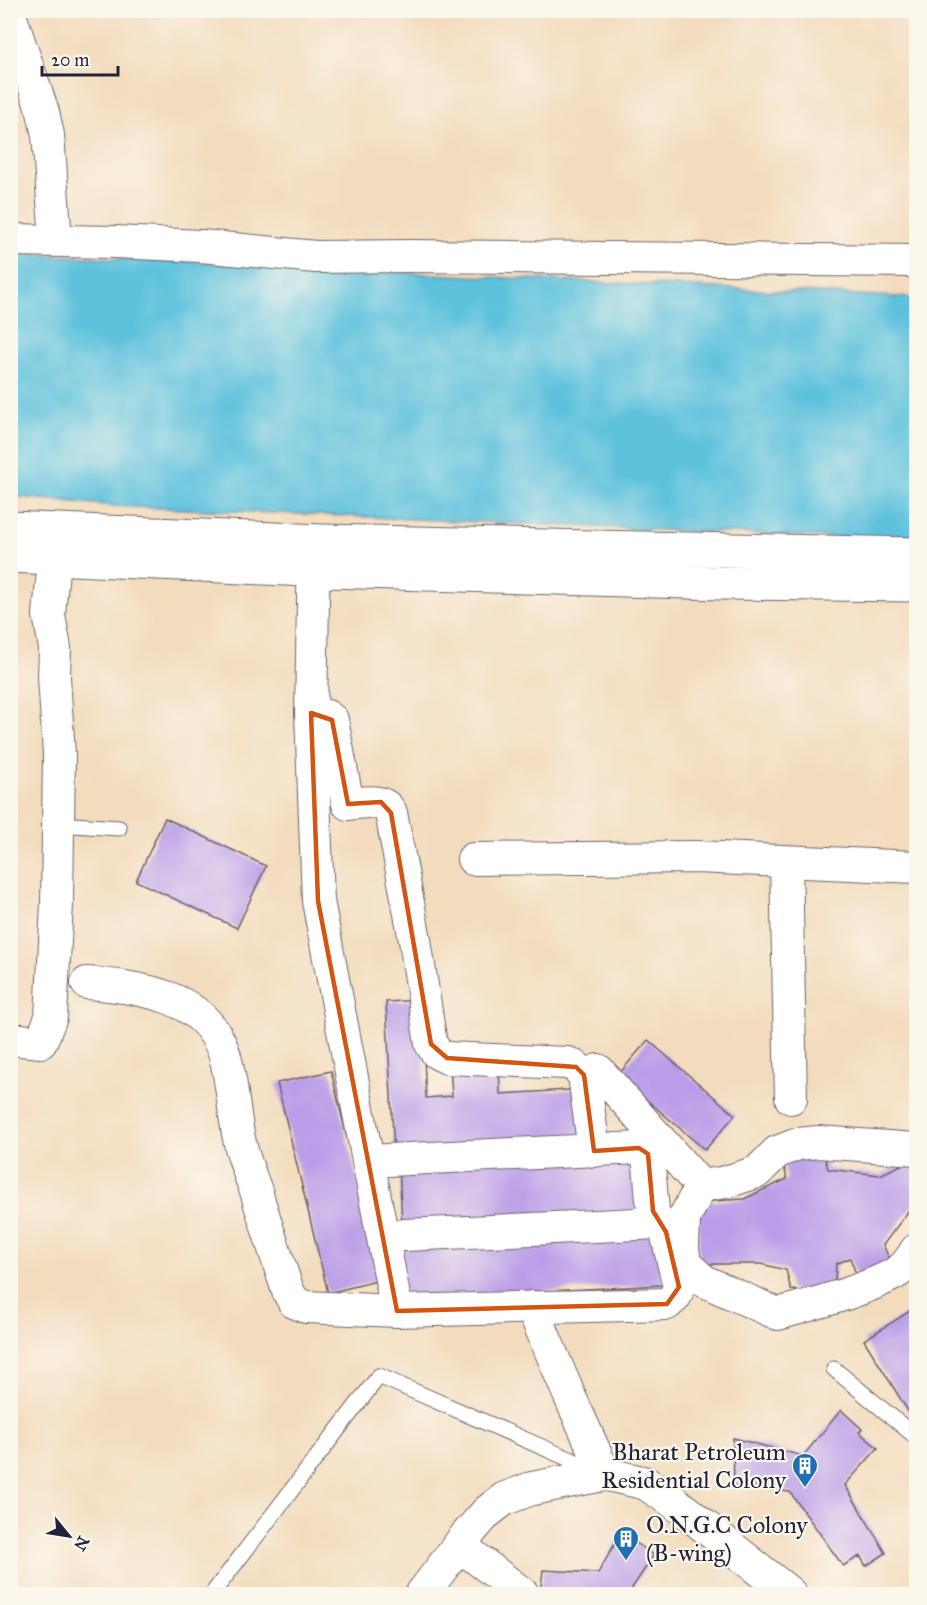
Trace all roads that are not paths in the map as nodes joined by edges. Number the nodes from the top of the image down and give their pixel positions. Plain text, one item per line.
1 (10, 15) edge
2 (10, 240) edge
3 (56, 240) junction
4 (916, 261) edge
5 (10, 528) edge
6 (54, 544) junction
7 (625, 548) junction
8 (916, 554) edge
9 (10, 556) edge
10 (314, 556) junction
11 (531, 562) junction
12 (624, 580) junction
13 (916, 585) edge
14 (311, 713) junction
15 (348, 804) junction
16 (315, 807) junction
17 (58, 824) junction
18 (119, 828) dead end
19 (473, 859) dead end
20 (786, 861) junction
21 (916, 867) edge
22 (87, 982) dead end
23 (10, 1039) edge
24 (597, 1070) dead end
25 (791, 1098) dead end
26 (916, 1149) edge
27 (594, 1151) junction
28 (368, 1161) junction
29 (701, 1186) junction
30 (657, 1223) junction
31 (383, 1236) junction
32 (916, 1250) edge
33 (532, 1307) junction
34 (397, 1311) junction
35 (834, 1369) dead end
36 (916, 1437) edge
37 (605, 1474) junction
38 (459, 1545) junction
39 (212, 1594) edge
40 (422, 1594) edge
41 (523, 1594) edge
42 (790, 1594) edge

1 - 3 street
2 - 3 street
3 - 4 street
5 - 6 street
6 - 9 street
6 - 10 street
6 - 17 street
7 - 8 street
7 - 11 street
7 - 12 street
10 - 11 street
10 - 14 street
11 - 12 street
12 - 13 street
14 - 15 street
14 - 16 street
15 - 16 street
15 - 27 street
16 - 28 street
17 - 18 lane
17 - 23 street
19 - 20 street
20 - 21 street
20 - 25 street
22 - 34 street
24 - 29 street
26 - 29 street
27 - 28 street
27 - 30 street
28 - 31 street
29 - 32 street
30 - 31 street
30 - 33 street
31 - 34 street
33 - 34 street
33 - 37 street
35 - 36 lane
37 - 38 street
37 - 39 lane
37 - 42 street
38 - 40 street
38 - 41 street

